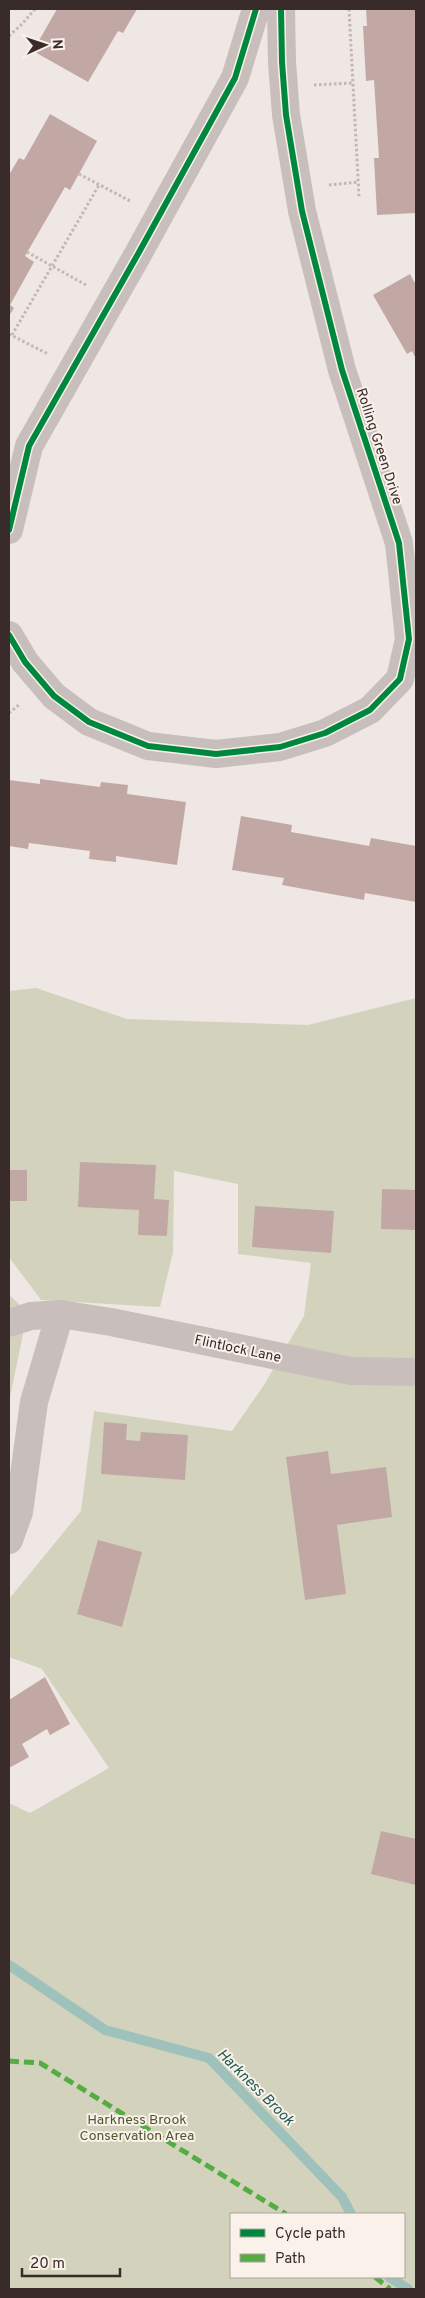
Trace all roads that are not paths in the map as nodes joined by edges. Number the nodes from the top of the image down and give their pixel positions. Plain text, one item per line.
1 (256, 9) edge
2 (281, 9) edge
3 (9, 530) edge
4 (9, 635) edge
5 (60, 1314) junction
6 (9, 1323) edge
7 (416, 1372) edge
8 (9, 1540) edge

1 - 3 street
2 - 4 street, Rolling Green Drive
5 - 6 street, Flintlock Lane
5 - 7 street, Flintlock Lane
5 - 8 street

